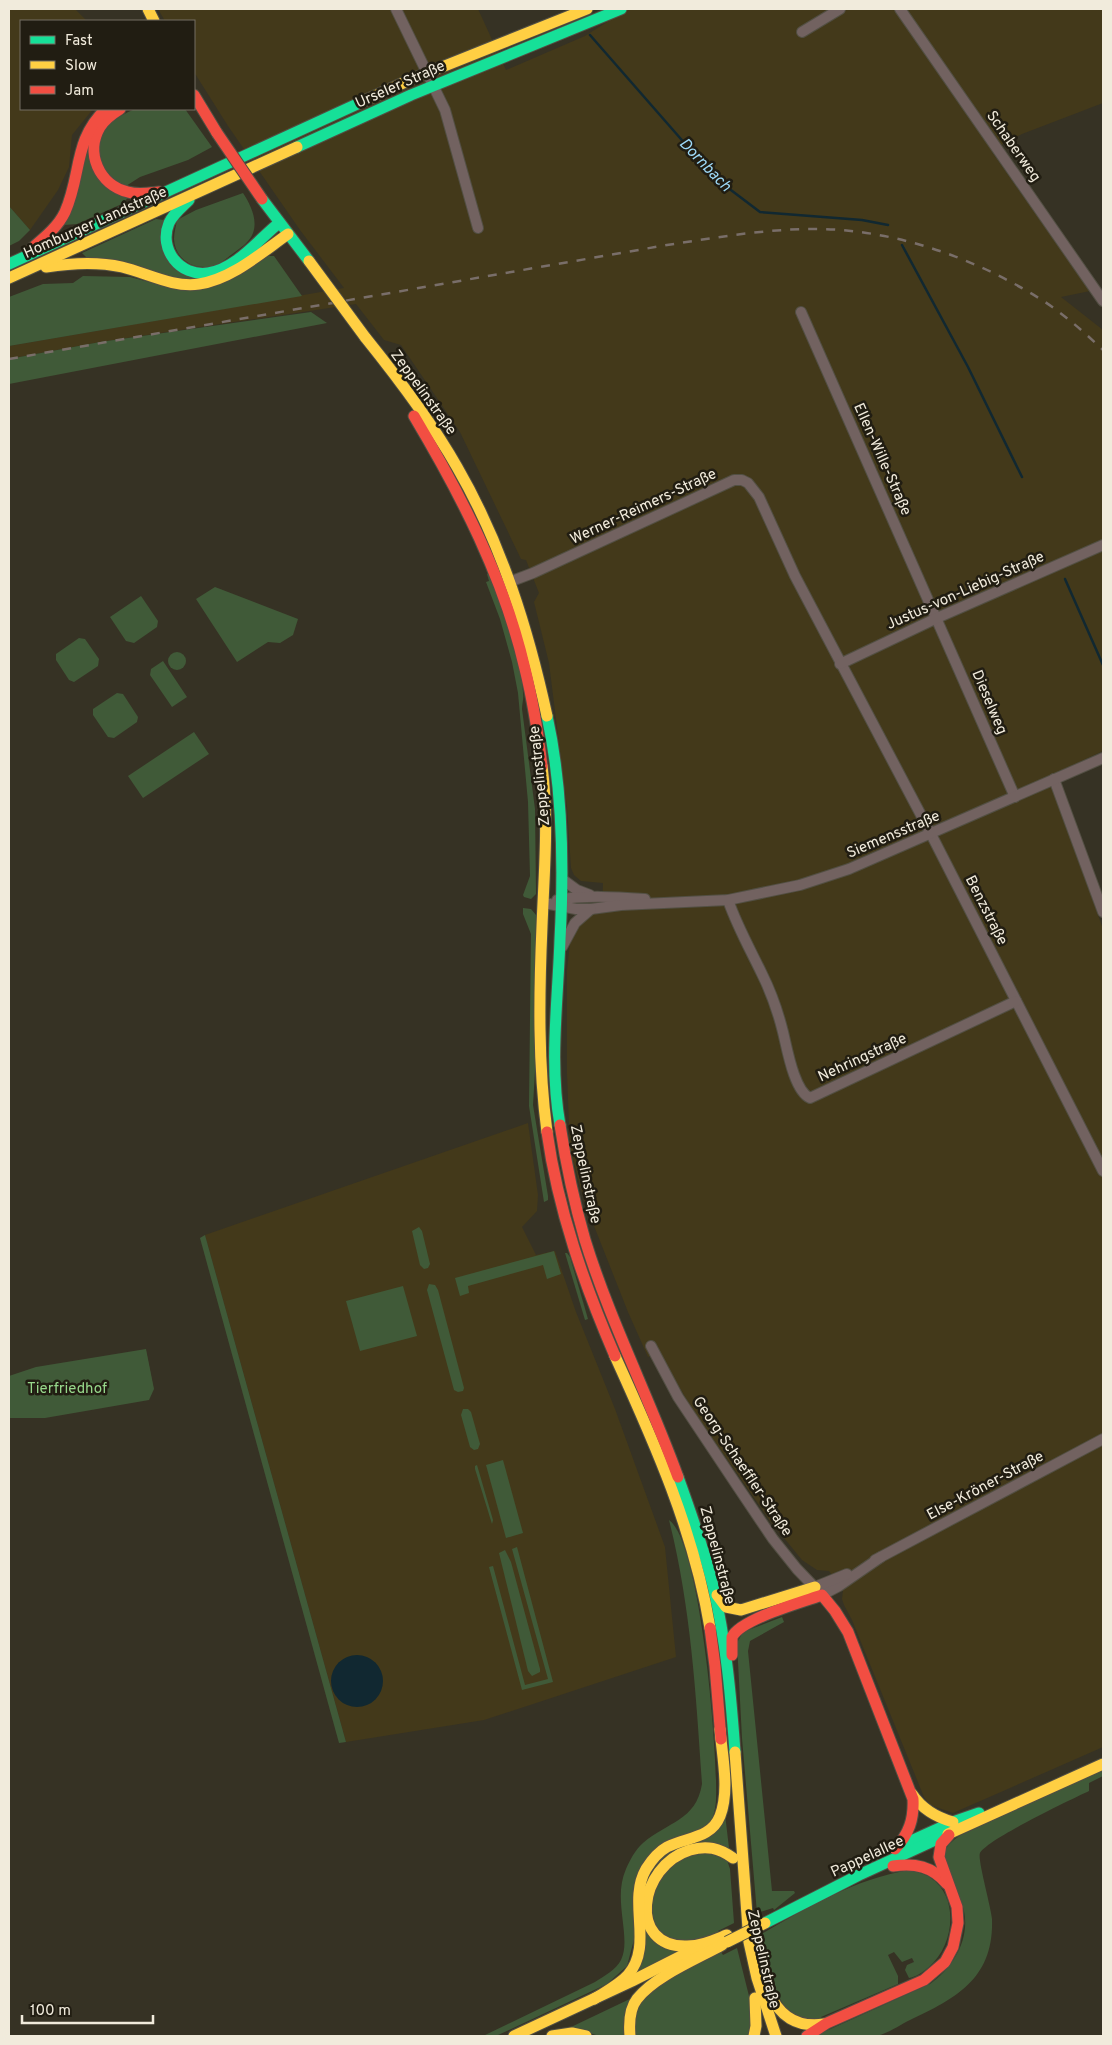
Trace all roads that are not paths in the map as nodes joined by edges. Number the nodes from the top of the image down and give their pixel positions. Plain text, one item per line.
1 (396, 9) edge
2 (586, 9) edge
3 (621, 9) edge
4 (840, 9) edge
5 (900, 9) edge
6 (802, 32) dead end
7 (428, 72) junction
8 (434, 86) junction
9 (195, 97) edge
10 (105, 110) edge
11 (119, 110) edge
12 (170, 191) junction
13 (194, 194) junction
14 (279, 223) junction
15 (478, 228) dead end
16 (288, 234) junction
17 (14, 262) edge
18 (25, 270) junction
19 (9, 278) edge
20 (1102, 299) edge
21 (801, 312) dead end
22 (1103, 545) edge
23 (506, 583) junction
24 (937, 618) junction
25 (840, 664) junction
26 (1103, 758) edge
27 (1054, 779) junction
28 (1015, 797) junction
29 (931, 834) junction
30 (562, 879) junction
31 (598, 897) junction
32 (728, 900) junction
33 (684, 901) junction
34 (544, 903) junction
35 (561, 903) junction
36 (591, 909) junction
37 (1103, 912) edge
38 (558, 955) junction
39 (1016, 1001) junction
40 (1103, 1171) edge
41 (651, 1346) dead end
42 (1103, 1439) edge
43 (713, 1587) junction
44 (819, 1591) junction
45 (790, 1607) junction
46 (838, 1615) junction
47 (720, 1729) junction
48 (734, 1750) junction
49 (1103, 1764) edge
50 (1064, 1782) junction
51 (910, 1788) junction
52 (953, 1822) junction
53 (949, 1835) junction
54 (895, 1849) junction
55 (733, 1858) junction
56 (859, 1876) junction
57 (949, 1886) junction
58 (746, 1910) junction
59 (765, 1920) junction
60 (727, 1938) junction
61 (705, 1944) junction
62 (685, 1965) junction
63 (755, 1998) junction
64 (594, 1999) junction
65 (827, 2023) junction
66 (514, 2036) edge
67 (539, 2036) edge
68 (552, 2036) edge
69 (586, 2036) edge
70 (630, 2036) edge
71 (754, 2036) edge
72 (768, 2036) edge
73 (776, 2036) edge
74 (808, 2036) edge

1 - 7 street
2 - 7 main road, Urseler Straße
3 - 8 main road, Urseler Straße
4 - 6 street
5 - 20 street, Schaberweg
7 - 8 street
7 - 12 main road, Urseler Straße
8 - 13 main road, Urseler Straße
8 - 15 street
9 - 14 main road, Zeppelinstraße, bridge
10 - 17 main road
11 - 12 main road
12 - 17 main road, Homburger Landstraße
13 - 14 main road
13 - 18 main road, Homburger Landstraße
14 - 16 main road, Zeppelinstraße
16 - 18 main road
16 - 23 main road, Zeppelinstraße, bridge
18 - 19 main road, Homburger Landstraße
21 - 24 street, Ellen-Wille-Straße
22 - 24 street, Justus-von-Liebig-Straße
23 - 25 street, Werner-Reimers-Straße
23 - 30 main road, Zeppelinstraße
23 - 34 main road, Zeppelinstraße
24 - 25 street, Justus-von-Liebig-Straße
24 - 28 street, Dieselweg
25 - 29 street, Benzstraße
26 - 27 street, Siemensstraße
27 - 28 street, Siemensstraße
27 - 37 street
28 - 29 street, Siemensstraße
29 - 32 street, Siemensstraße
29 - 39 street, Benzstraße
30 - 31 street, Siemensstraße
30 - 35 main road, Zeppelinstraße
31 - 33 street, Siemensstraße
31 - 35 street, Siemensstraße
32 - 33 street, Siemensstraße
32 - 39 street, Nehringstraße
33 - 36 street, Siemensstraße
34 - 35 street, Siemensstraße
34 - 47 main road, Zeppelinstraße
35 - 36 street, Siemensstraße
35 - 38 main road, Zeppelinstraße
36 - 38 street
38 - 43 main road, Zeppelinstraße
39 - 40 street, Benzstraße
41 - 44 street, Georg-Schaeffler-Straße
42 - 44 street, Else-Kröner-Straße
43 - 44 main road
43 - 48 main road, Zeppelinstraße
44 - 45 main road
44 - 46 main road
45 - 46 main road
45 - 48 main road
46 - 51 main road
47 - 55 main road, Zeppelinstraße
47 - 64 main road
48 - 58 main road, Zeppelinstraße
49 - 50 main road, Pappelallee
50 - 52 main road, Pappelallee
50 - 53 main road, Pappelallee
51 - 52 main road
51 - 54 main road
52 - 54 main road, Pappelallee
53 - 56 main road, Pappelallee
53 - 57 main road
54 - 59 main road, Pappelallee
55 - 61 main road
55 - 63 main road, Zeppelinstraße
56 - 57 main road
56 - 59 main road, Pappelallee
57 - 65 main road
58 - 65 main road
58 - 73 main road, Zeppelinstraße
59 - 60 main road, Pappelallee
60 - 61 main road, Pappelallee
60 - 62 main road, Pappelallee
61 - 64 main road
62 - 67 main road
62 - 70 main road
63 - 71 main road
63 - 72 main road, Zeppelinstraße
64 - 66 main road
65 - 74 main road
68 - 69 main road

